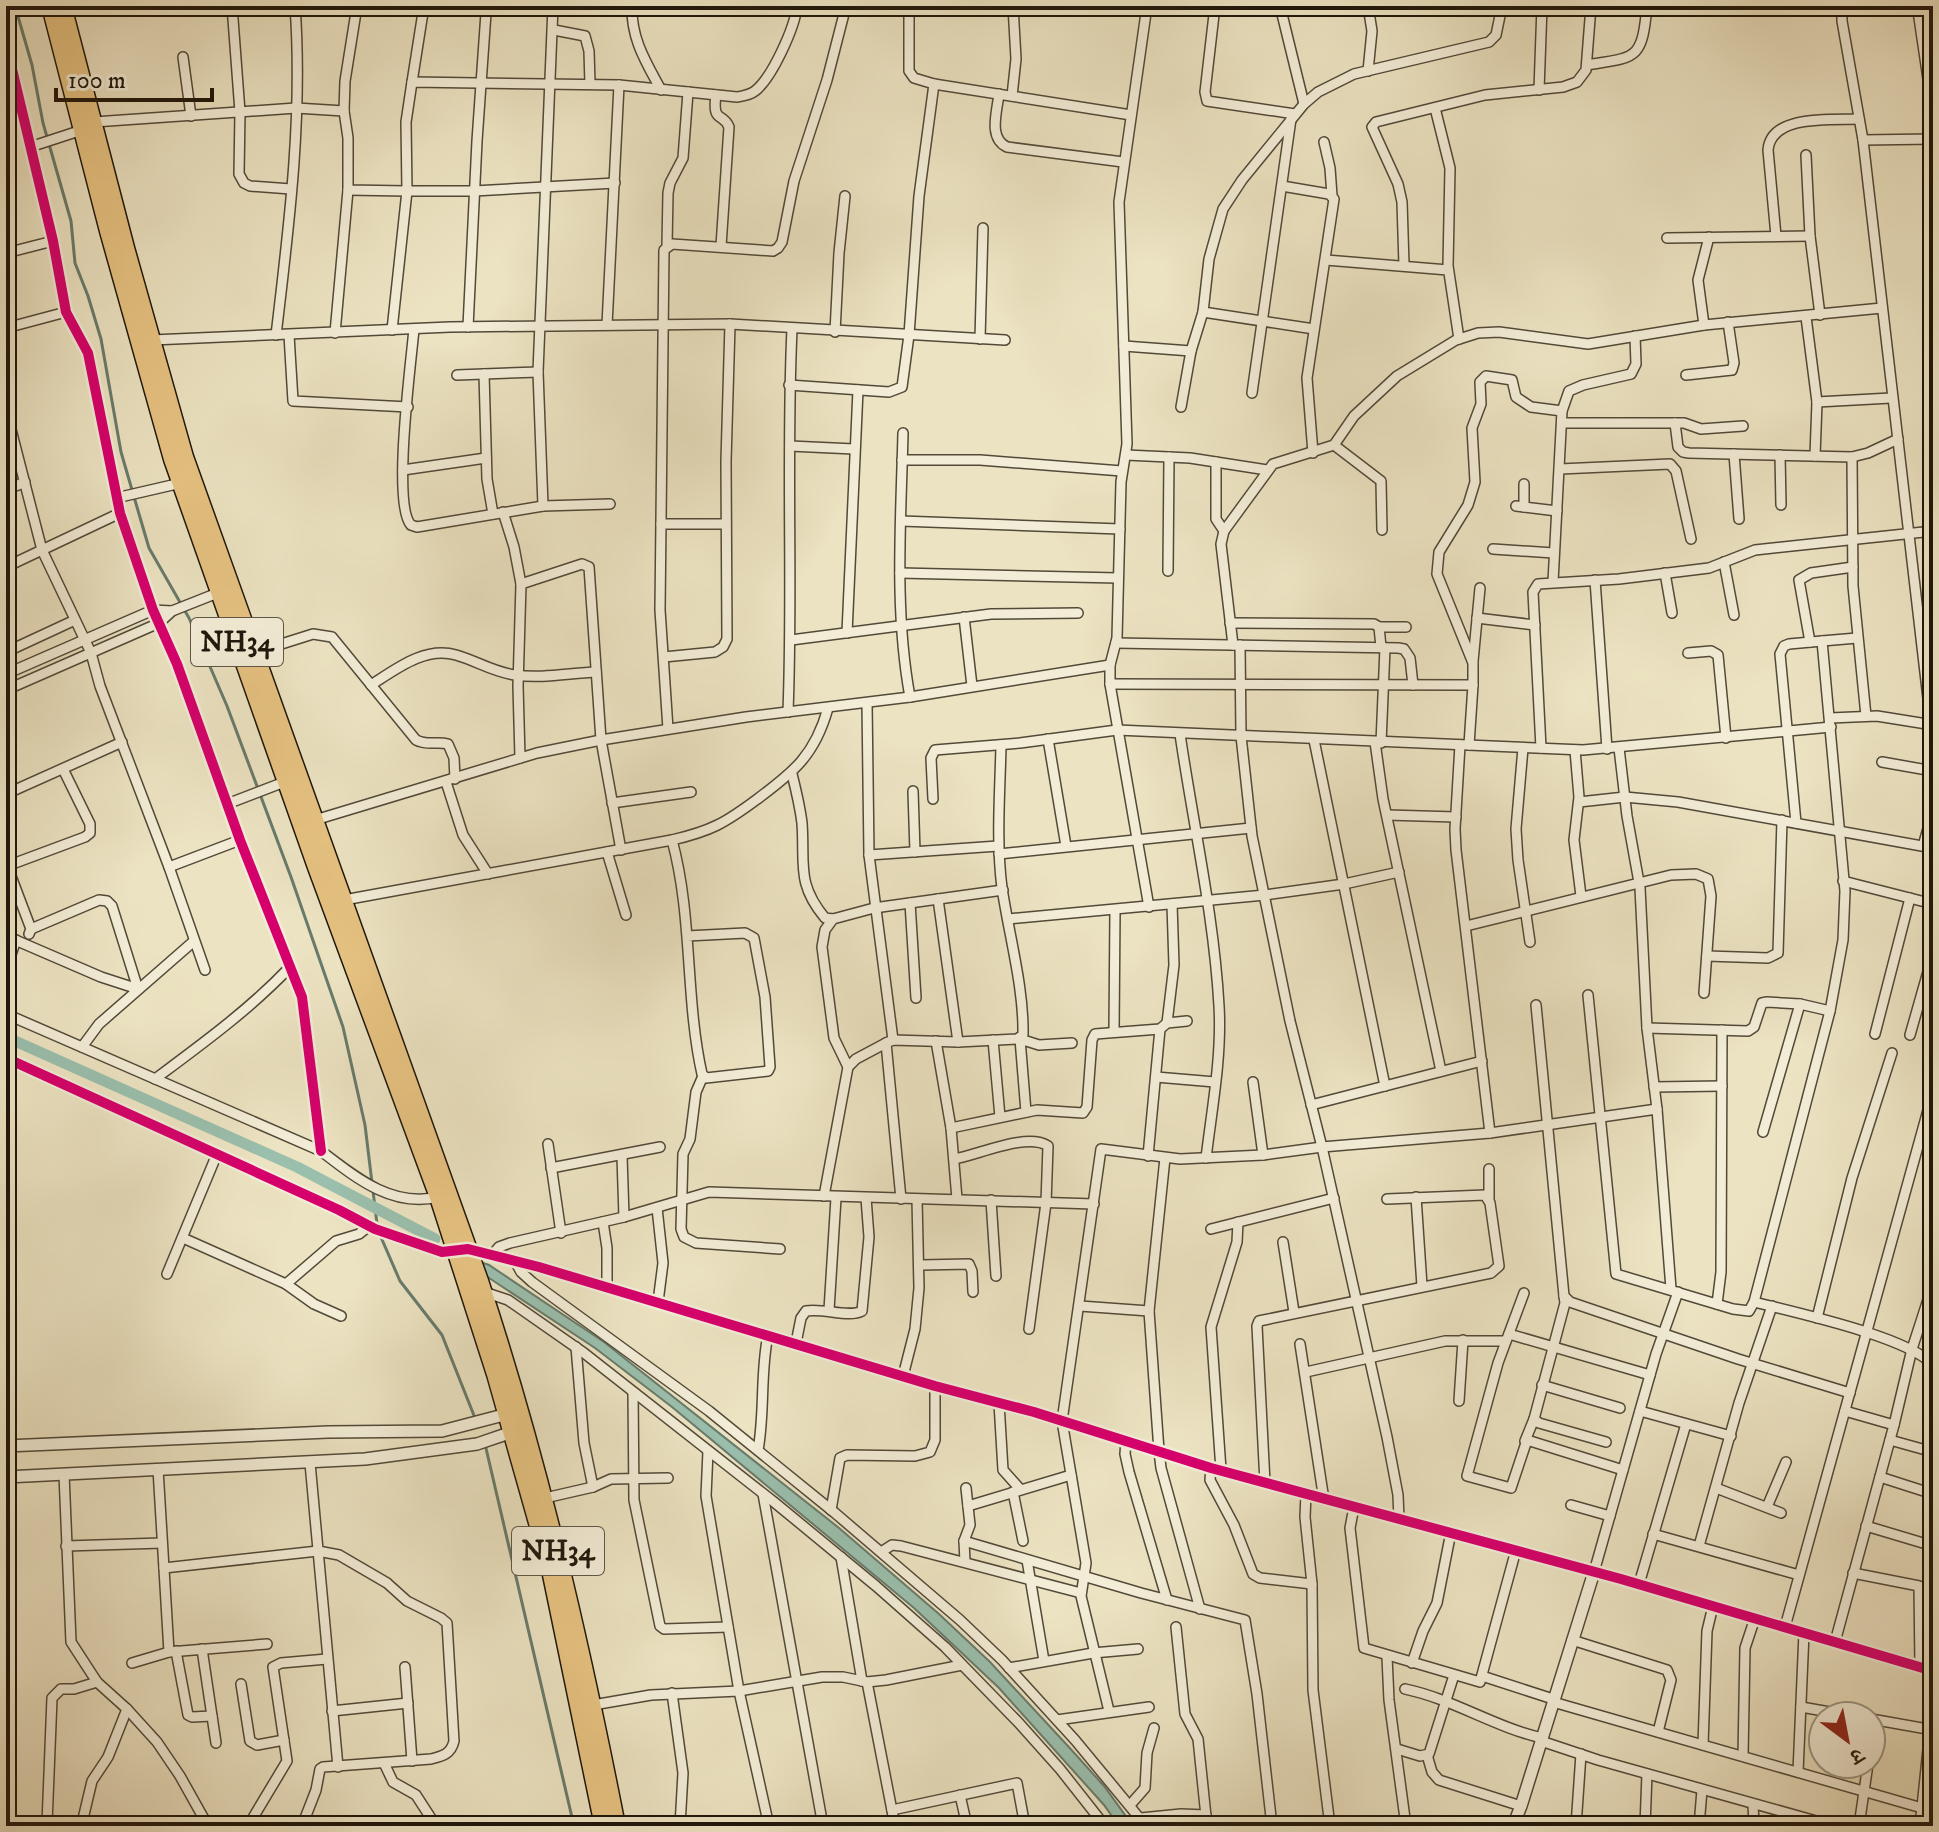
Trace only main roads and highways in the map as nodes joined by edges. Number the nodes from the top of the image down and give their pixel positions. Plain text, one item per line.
1 (50, 6) edge
2 (63, 6) edge
3 (88, 126) junction
4 (465, 1258) junction
5 (518, 1430) junction
6 (603, 1826) edge
7 (617, 1826) edge

1 - 3 highway, NH34
2 - 3 highway, NH34
3 - 4 highway, NH34
3 - 4 highway, NH34
4 - 5 highway, NH34
5 - 6 highway, NH34
5 - 7 highway, NH34

